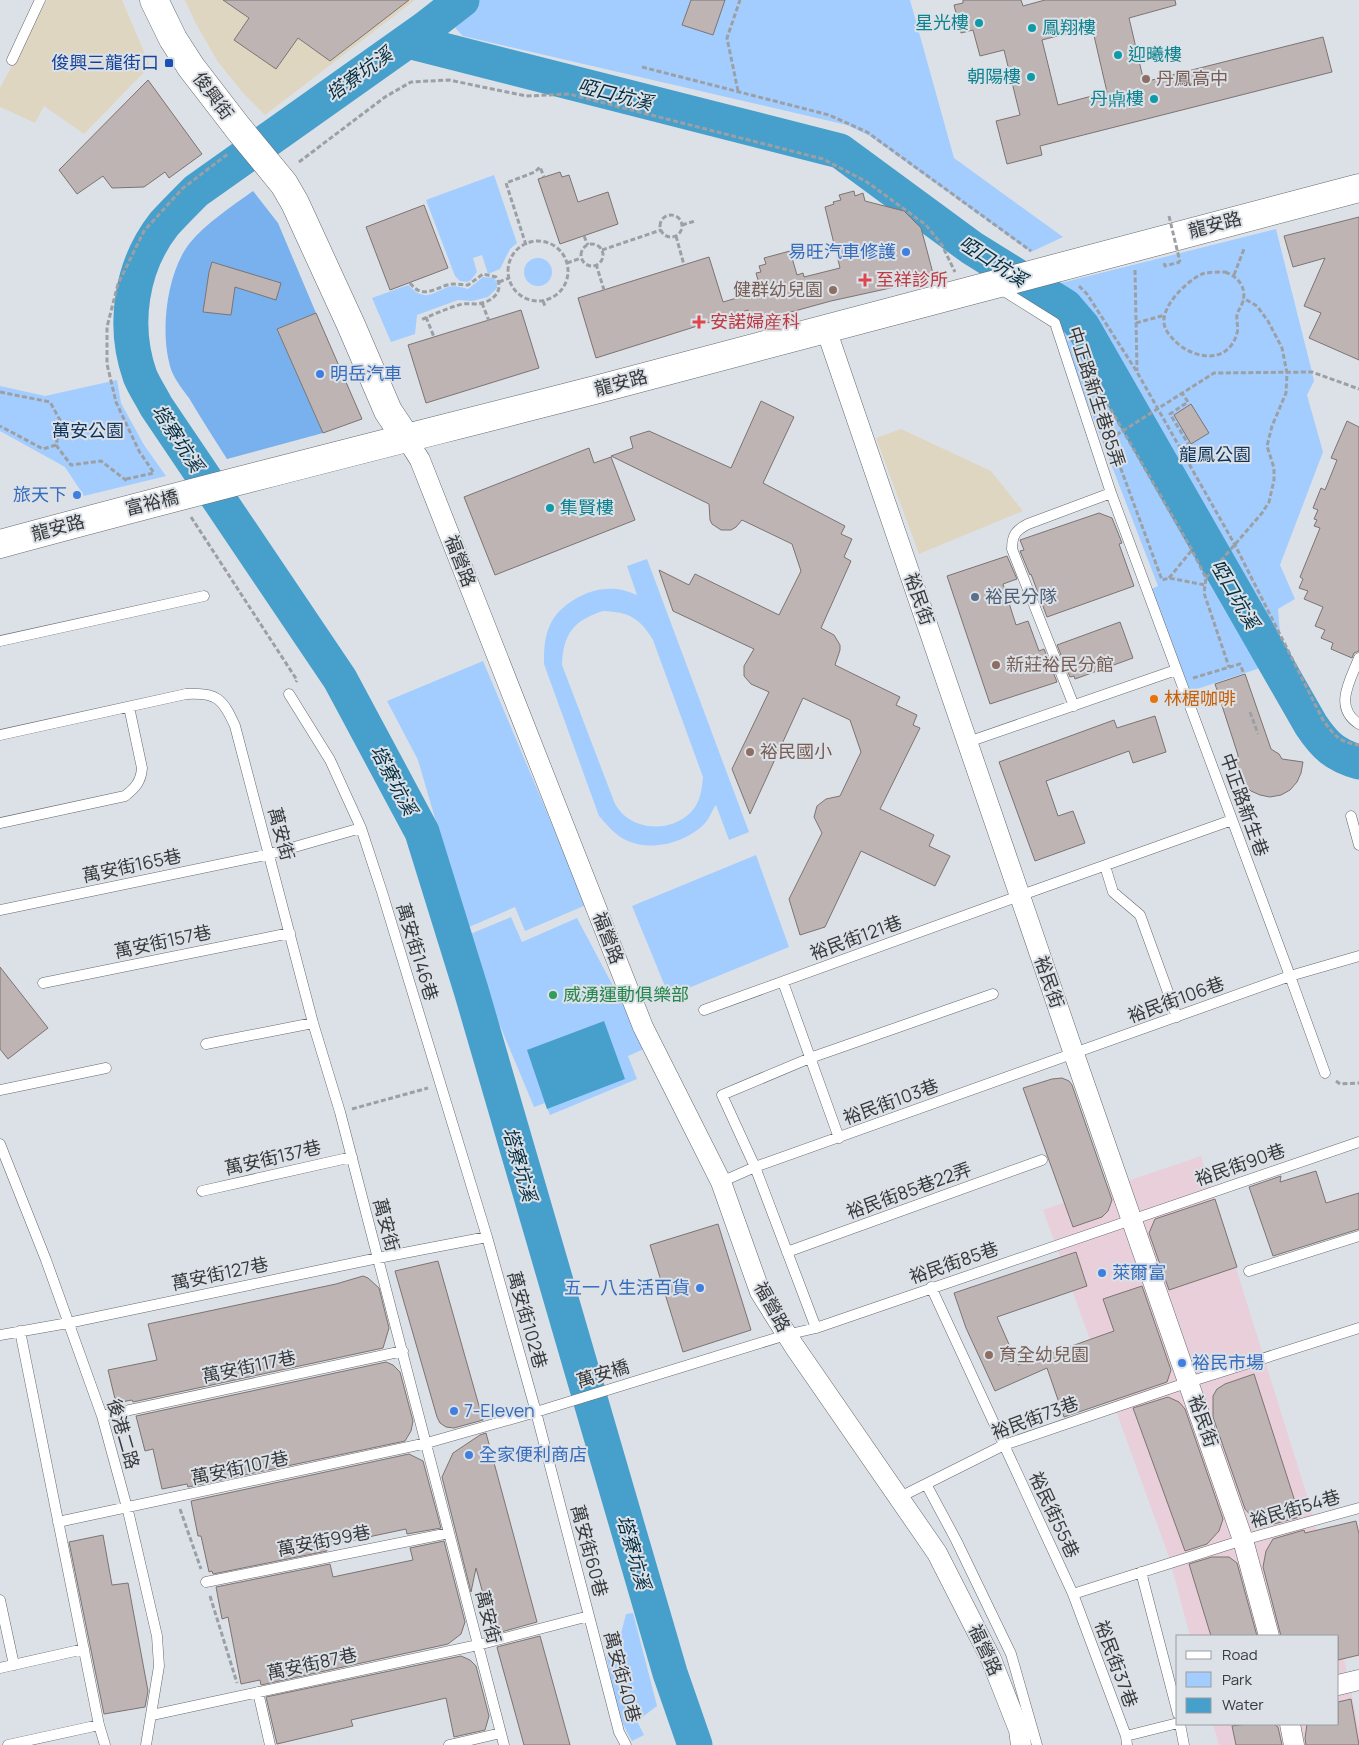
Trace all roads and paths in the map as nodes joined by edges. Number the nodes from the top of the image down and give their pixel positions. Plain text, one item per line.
1 (40, 0) edge
2 (154, 0) edge
3 (740, 0) edge
4 (12, 60) dead end
5 (642, 66) dead end
6 (738, 91) junction
7 (234, 140) junction
8 (299, 162) dead end
9 (544, 177) dead end
10 (284, 184) joint
11 (1359, 188) edge
12 (1169, 216) dead end
13 (695, 221) dead end
14 (682, 225) junction
15 (661, 230) junction
16 (584, 236) dead end
17 (676, 236) junction
18 (526, 244) junction
19 (588, 245) junction
20 (1244, 249) dead end
21 (602, 250) junction
22 (1031, 252) dead end
23 (581, 258) junction
24 (1180, 262) dead end
25 (567, 263) junction
26 (596, 264) junction
27 (684, 265) dead end
28 (1136, 268) dead end
29 (956, 273) dead end
30 (1074, 273) junction
31 (1234, 275) junction
32 (509, 278) junction
33 (410, 282) dead end
34 (499, 282) junction
35 (993, 285) junction
36 (604, 290) dead end
37 (1243, 298) junction
38 (543, 301) junction
39 (482, 303) junction
40 (545, 306) dead end
41 (1165, 315) junction
42 (426, 318) junction
43 (421, 320) dead end
44 (489, 321) dead end
45 (1136, 323) junction
46 (826, 329) junction
47 (434, 337) dead end
48 (1083, 362) dead end
49 (1137, 372) junction
50 (1287, 373) junction
51 (1359, 389) edge
52 (0, 392) edge
53 (1182, 393) junction
54 (1157, 409) junction
55 (0, 426) edge
56 (1122, 431) junction
57 (406, 438) junction
58 (56, 445) junction
59 (1113, 447) dead end
60 (1181, 450) junction
61 (1116, 456) dead end
62 (126, 479) junction
63 (248, 479) joint
64 (128, 485) dead end
65 (1111, 493) junction
66 (116, 512) joint
67 (189, 514) dead end
68 (0, 544) edge
69 (1235, 545) junction
70 (1192, 550) junction
71 (1169, 578) junction
72 (1206, 578) junction
73 (1143, 579) joint
74 (1205, 585) junction
75 (204, 596) dead end
76 (0, 641) edge
77 (1359, 658) edge
78 (1229, 667) junction
79 (1176, 670) junction
80 (1244, 674) dead end
81 (297, 680) dead end
82 (1181, 682) junction
83 (290, 694) dead end
84 (1074, 706) junction
85 (130, 707) junction
86 (1250, 712) dead end
87 (1359, 724) edge
88 (1258, 734) dead end
89 (0, 735) edge
90 (968, 742) junction
91 (1359, 745) edge
92 (1351, 816) dead end
93 (1232, 820) junction
94 (0, 822) edge
95 (360, 828) junction
96 (1359, 845) edge
97 (270, 854) junction
98 (1105, 866) junction
99 (1019, 896) junction
100 (0, 910) edge
101 (290, 933) junction
102 (1359, 956) edge
103 (1290, 976) junction
104 (783, 982) junction
105 (43, 983) dead end
106 (992, 994) dead end
107 (704, 1010) dead end
108 (1176, 1017) junction
109 (313, 1023) junction
110 (206, 1044) dead end
111 (1074, 1054) junction
112 (810, 1058) junction
113 (106, 1068) dead end
114 (1325, 1073) joint
115 (1359, 1083) edge
116 (441, 1085) junction
117 (0, 1090) edge
118 (340, 1112) junction
119 (839, 1138) junction
120 (1359, 1142) edge
121 (0, 1144) edge
122 (352, 1157) junction
123 (1042, 1160) dead end
124 (755, 1168) junction
125 (721, 1182) junction
126 (202, 1191) dead end
127 (1132, 1220) junction
128 (1359, 1236) edge
129 (487, 1237) junction
130 (787, 1252) junction
131 (378, 1258) junction
132 (1249, 1271) dead end
133 (931, 1287) junction
134 (68, 1323) junction
135 (816, 1328) junction
136 (1359, 1328) edge
137 (20, 1331) junction
138 (0, 1335) edge
139 (786, 1335) junction
140 (403, 1351) junction
141 (1189, 1382) junction
142 (536, 1412) junction
143 (102, 1416) junction
144 (427, 1443) junction
145 (1004, 1445) junction
146 (926, 1484) junction
147 (898, 1498) junction
148 (127, 1509) junction
149 (1358, 1509) edge
150 (58, 1522) junction
151 (449, 1533) junction
152 (1244, 1540) junction
153 (1141, 1572) junction
154 (206, 1582) dead end
155 (1073, 1594) junction
156 (0, 1600) edge
157 (590, 1616) junction
158 (1269, 1635) edge
159 (478, 1644) junction
160 (84, 1649) junction
161 (14, 1665) junction
162 (0, 1668) edge
163 (1359, 1680) edge
164 (1339, 1684) edge
165 (258, 1692) junction
166 (1176, 1706) edge
167 (152, 1715) junction
168 (1176, 1724) edge
169 (99, 1725) junction
170 (1179, 1725) edge
171 (1290, 1725) edge
172 (501, 1733) junction
173 (1126, 1741) edge
174 (8, 1745) edge
175 (105, 1745) edge
176 (146, 1745) edge
177 (270, 1745) edge
178 (450, 1745) edge
179 (504, 1745) edge
180 (626, 1745) edge
181 (1021, 1745) edge
182 (1037, 1745) edge
183 (1184, 1745) edge
184 (1294, 1745) edge

1 - 4 lane
2 - 7 street, 俊興街
3 - 6 path
5 - 6 path
6 - 22 path
7 - 10 street, 俊興街
7 - 62 path
8 - 29 path
9 - 18 path
10 - 57 street, 福營路
11 - 30 street, 龍安路
12 - 24 path, bridge
13 - 14 path
14 - 15 path
14 - 17 path
15 - 17 path
15 - 21 path
16 - 19 path
17 - 27 path
18 - 25 path
18 - 32 path
19 - 21 path
19 - 23 path
20 - 31 path
21 - 26 path
23 - 25 path
23 - 26 path
25 - 38 path
26 - 36 path
28 - 45 path
30 - 35 street, 龍安路
30 - 49 path
31 - 37 path
31 - 41 path
32 - 34 path
32 - 38 path
33 - 34 path
34 - 39 path
35 - 46 street, 龍安路
35 - 65 lane, 中正路新生巷85弄
37 - 41 path
37 - 50 path
38 - 40 path
39 - 42 path
39 - 44 path
41 - 45 path
42 - 43 path
42 - 47 path
45 - 49 path
46 - 57 street, 龍安路
46 - 90 street, 裕民街
48 - 56 path
49 - 54 path
50 - 51 path
50 - 53 path
50 - 69 path
52 - 58 path
53 - 54 path
53 - 60 path
54 - 56 path
54 - 60 path
55 - 58 path
56 - 59 path
56 - 70 path
57 - 63 street, 龍安路
57 - 125 street, 福營路
58 - 62 path
60 - 69 path
61 - 71 path
62 - 64 path
63 - 66 street, 富裕橋
65 - 73 lane, 中正路新生巷85弄
65 - 84 lane
66 - 68 street, 龍安路
67 - 81 path
69 - 72 path
69 - 91 path
70 - 71 path
70 - 72 path
71 - 74 path
72 - 74 path
73 - 79 lane, 中正路新生巷
74 - 78 path
75 - 76 lane
77 - 87 lane
78 - 80 path
78 - 82 path
79 - 82 lane, 中正路新生巷
79 - 84 lane
82 - 93 lane, 中正路新生巷
83 - 95 lane, 萬安街146巷
84 - 90 lane
85 - 89 lane
85 - 94 lane
85 - 97 lane, 萬安街
86 - 88 path
90 - 99 street, 裕民街
92 - 96 lane
93 - 98 lane
93 - 103 lane, 中正路新生巷
95 - 97 lane
95 - 116 lane, 萬安街146巷
97 - 100 lane, 萬安街165巷
97 - 101 lane, 萬安街
98 - 99 lane, 裕民街121巷
98 - 108 lane
99 - 104 lane, 裕民街121巷
99 - 111 street, 裕民街
101 - 105 lane, 萬安街157巷
101 - 109 lane, 萬安街
102 - 103 lane
103 - 108 lane, 裕民街106巷
103 - 114 lane, 中正路新生巷
104 - 107 lane, 裕民街121巷
104 - 112 lane
106 - 112 lane
108 - 111 lane, 裕民街106巷
109 - 110 lane
109 - 118 lane, 萬安街
111 - 119 lane, 裕民街103巷
111 - 127 street, 裕民街
112 - 119 lane
112 - 124 lane
113 - 117 lane
114 - 115 path
116 - 118 path
116 - 129 lane, 萬安街102巷
118 - 122 lane, 萬安街
119 - 124 lane, 裕民街103巷
120 - 127 lane, 裕民街90巷
121 - 134 lane, 後港二路
122 - 126 lane, 萬安街137巷
122 - 131 lane, 萬安街
123 - 130 lane, 裕民街85巷22弄
124 - 125 lane, 裕民街103巷
124 - 130 lane
125 - 139 street, 福營路
127 - 133 lane, 裕民街85巷
127 - 141 street, 裕民街
128 - 132 lane
129 - 131 lane
129 - 142 lane, 萬安街102巷
130 - 135 lane
131 - 134 lane, 萬安街127巷
131 - 140 lane, 萬安街
133 - 135 lane, 裕民街85巷
133 - 145 lane, 裕民街55巷
134 - 137 lane, 萬安街127巷
134 - 143 lane, 後港二路
135 - 139 lane, 裕民街85巷
136 - 141 lane, 裕民街73巷
137 - 138 lane, 萬安街127巷
137 - 150 lane
139 - 142 lane, 萬安橋
139 - 147 street, 福營路
140 - 143 lane, 萬安街117巷
140 - 144 lane, 萬安街
141 - 145 lane, 裕民街73巷
141 - 152 street, 裕民街
142 - 144 lane, 萬安橋
142 - 157 lane, 萬安街60巷
143 - 148 lane, 後港二路
144 - 148 lane, 萬安街107巷
144 - 151 lane, 萬安街
145 - 146 lane, 裕民街73巷
145 - 155 lane, 裕民街55巷
146 - 147 lane, 裕民街73巷
146 - 182 lane
147 - 181 street, 福營路
148 - 150 lane, 萬安街107巷
148 - 167 lane, 後港二路
149 - 152 lane, 裕民街54巷
150 - 160 lane
151 - 154 lane, 萬安街99巷
151 - 159 lane, 萬安街
152 - 153 lane
152 - 158 street, 裕民街
153 - 155 lane
153 - 166 lane
155 - 173 lane, 裕民街37巷
156 - 161 lane
157 - 159 lane, 萬安街60巷
157 - 180 lane, 萬安街40巷
159 - 165 lane, 萬安街87巷
159 - 172 lane, 萬安街
160 - 161 lane
160 - 169 lane
161 - 162 lane
163 - 164 street
165 - 167 lane, 萬安街87巷
165 - 177 lane
167 - 176 lane, 後港二路
168 - 173 lane
169 - 174 lane
169 - 175 lane
170 - 183 lane
171 - 184 street
172 - 178 lane
172 - 179 lane, 萬安街

